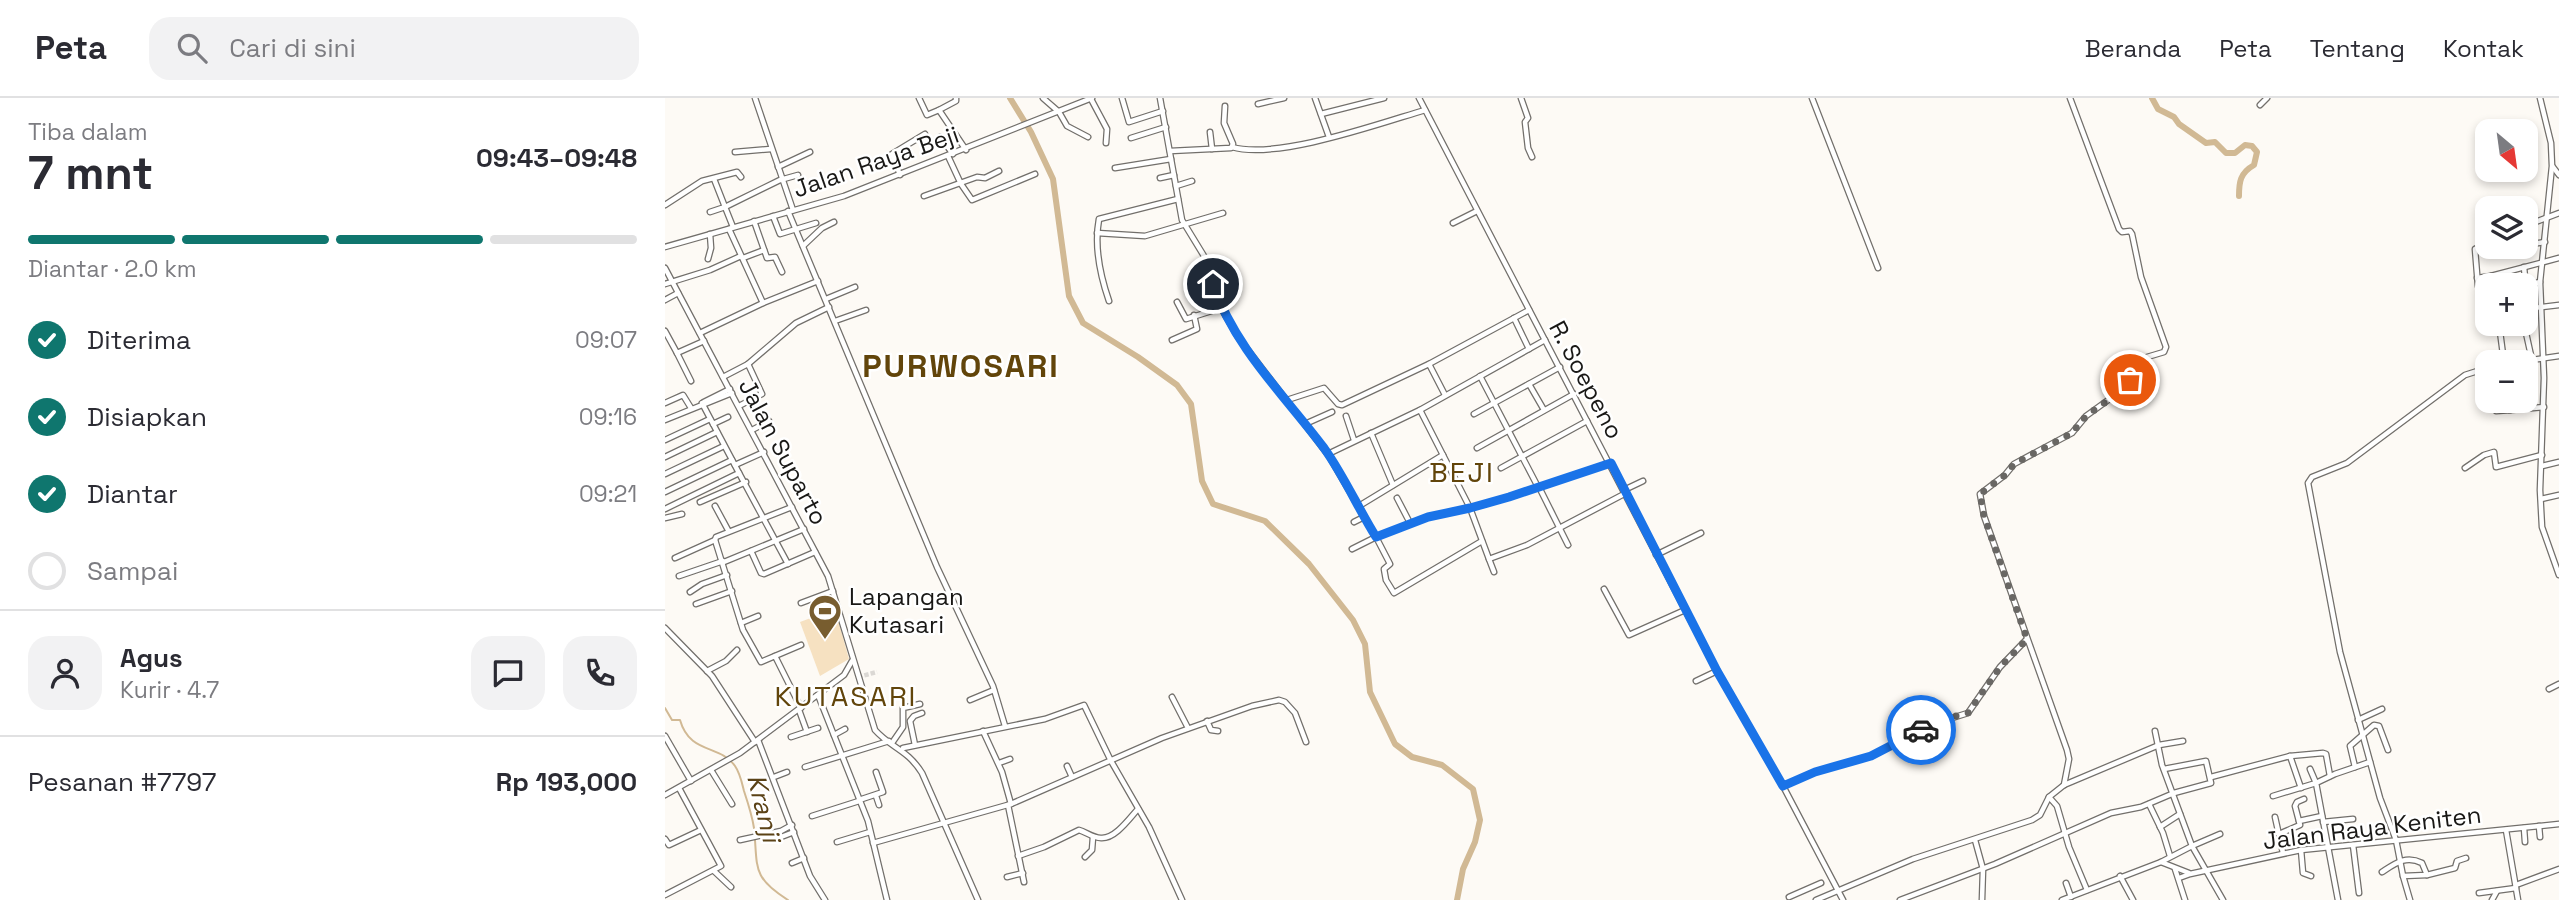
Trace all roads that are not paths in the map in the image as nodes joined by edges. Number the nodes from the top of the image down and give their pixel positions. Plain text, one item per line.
1 (755, 98) edge
2 (919, 98) edge
3 (956, 98) edge
4 (1043, 98) edge
5 (1092, 98) edge
6 (1122, 98) edge
7 (1160, 98) edge
8 (1284, 98) edge
9 (1315, 98) edge
10 (1384, 98) edge
11 (1419, 98) edge
12 (1521, 98) edge
13 (1812, 98) edge
14 (2070, 98) edge
15 (2267, 98) edge
16 (2540, 98) edge
17 (1258, 104) dead end
18 (2260, 105) dead end
19 (1225, 106) dead end
20 (939, 110) junction
21 (1425, 110) junction
22 (1163, 111) junction
23 (1059, 112) junction
24 (1321, 114) junction
25 (1166, 127) junction
26 (1210, 132) dead end
27 (925, 134) dead end
28 (940, 137) dead end
29 (1088, 137) dead end
30 (1328, 137) junction
31 (1131, 138) dead end
32 (1106, 143) dead end
33 (1232, 147) junction
34 (771, 149) junction
35 (966, 149) junction
36 (1212, 149) junction
37 (1170, 151) junction
38 (735, 152) dead end
39 (810, 152) dead end
40 (950, 155) junction
41 (1532, 157) dead end
42 (1171, 159) junction
43 (2552, 166) junction
44 (778, 167) junction
45 (1115, 168) dead end
46 (999, 171) dead end
47 (1035, 174) dead end
48 (798, 175) dead end
49 (900, 175) junction
50 (1174, 175) junction
51 (2559, 175) edge
52 (741, 177) dead end
53 (1160, 178) dead end
54 (714, 179) junction
55 (782, 180) junction
56 (1192, 181) dead end
57 (961, 184) junction
58 (1176, 186) junction
59 (924, 196) dead end
60 (1178, 199) junction
61 (665, 205) edge
62 (725, 207) junction
63 (790, 210) junction
64 (1477, 211) junction
65 (710, 212) dead end
66 (1223, 212) dead end
67 (2559, 213) edge
68 (772, 215) junction
69 (2549, 215) junction
70 (2538, 220) edge
71 (754, 221) junction
72 (834, 222) dead end
73 (816, 223) dead end
74 (1453, 223) dead end
75 (1185, 225) junction
76 (731, 228) junction
77 (796, 229) junction
78 (1097, 233) junction
79 (710, 234) junction
80 (2545, 242) junction
81 (2538, 243) edge
82 (803, 246) junction
83 (666, 248) edge
84 (764, 250) junction
85 (742, 257) junction
86 (2559, 258) edge
87 (708, 259) dead end
88 (2542, 262) junction
89 (2523, 267) junction
90 (665, 268) edge
91 (1878, 268) dead end
92 (782, 272) dead end
93 (2502, 273) edge
94 (2524, 273) edge
95 (671, 280) junction
96 (818, 281) junction
97 (2540, 282) joint
98 (665, 284) edge
99 (855, 287) dead end
100 (678, 293) junction
101 (826, 299) junction
102 (665, 300) edge
103 (1109, 301) dead end
104 (1177, 302) dead end
105 (763, 303) junction
106 (2559, 305) edge
107 (829, 306) junction
108 (1221, 307) junction
109 (2538, 308) edge
110 (2542, 308) junction
111 (866, 310) dead end
112 (1529, 310) junction
113 (1194, 315) junction
114 (1514, 318) junction
115 (835, 321) junction
116 (700, 333) junction
117 (666, 335) edge
118 (1172, 340) dead end
119 (1545, 340) junction
120 (703, 341) junction
121 (1529, 349) junction
122 (677, 353) junction
123 (2559, 356) edge
124 (2538, 359) edge
125 (2543, 359) junction
126 (748, 364) junction
127 (1429, 364) junction
128 (1560, 367) junction
129 (2475, 372) edge
130 (1480, 376) junction
131 (723, 377) junction
132 (691, 381) dead end
133 (1529, 384) junction
134 (731, 391) junction
135 (1574, 394) junction
136 (1445, 395) junction
137 (1287, 400) junction
138 (665, 403) edge
139 (703, 403) junction
140 (1494, 403) junction
141 (739, 406) junction
142 (2544, 407) junction
143 (691, 408) junction
144 (2538, 408) edge
145 (1420, 410) junction
146 (1544, 410) junction
147 (1332, 412) dead end
148 (1474, 414) dead end
149 (1346, 416) dead end
150 (728, 417) dead end
151 (665, 420) edge
152 (711, 421) junction
153 (769, 421) dead end
154 (1587, 421) junction
155 (1305, 424) junction
156 (752, 429) junction
157 (1509, 430) junction
158 (717, 432) junction
159 (1371, 433) junction
160 (665, 440) edge
161 (1354, 440) junction
162 (724, 446) junction
163 (1477, 448) dead end
164 (764, 452) junction
165 (1328, 454) junction
166 (1443, 455) junction
167 (2542, 455) junction
168 (665, 457) edge
169 (1522, 457) junction
170 (2559, 462) edge
171 (734, 463) junction
172 (1611, 463) junction
173 (2542, 466) junction
174 (1501, 468) dead end
175 (2466, 468) dead end
176 (739, 473) junction
177 (665, 474) edge
178 (1643, 481) dead end
179 (746, 482) junction
180 (1393, 485) junction
181 (1539, 487) junction
182 (665, 492) edge
183 (1625, 492) junction
184 (2559, 495) edge
185 (1397, 498) dead end
186 (2541, 499) junction
187 (700, 502) dead end
188 (715, 506) dead end
189 (1359, 506) junction
190 (792, 507) junction
191 (1470, 508) junction
192 (665, 509) edge
193 (682, 514) dead end
194 (763, 517) junction
195 (1364, 517) junction
196 (665, 518) edge
197 (1355, 522) dead end
198 (1409, 523) junction
199 (1559, 527) junction
200 (804, 529) junction
201 (728, 530) junction
202 (1701, 533) dead end
203 (1376, 537) junction
204 (715, 540) junction
205 (776, 541) junction
206 (1482, 541) junction
207 (1568, 545) dead end
208 (1352, 549) dead end
209 (751, 551) junction
210 (815, 552) junction
211 (1656, 555) junction
212 (675, 558) dead end
213 (1489, 559) junction
214 (723, 562) junction
215 (788, 564) junction
216 (1494, 572) dead end
217 (727, 575) junction
218 (2559, 575) edge
219 (679, 576) dead end
220 (1604, 589) dead end
221 (732, 591) junction
222 (832, 591) junction
223 (690, 592) dead end
224 (1394, 593) junction
225 (1400, 601) dead end
226 (801, 603) dead end
227 (696, 604) dead end
228 (1685, 610) junction
229 (758, 616) dead end
230 (741, 623) junction
231 (665, 628) edge
232 (2027, 639) junction
233 (801, 645) dead end
234 (737, 650) dead end
235 (775, 656) junction
236 (852, 660) junction
237 (707, 671) junction
238 (1717, 671) junction
239 (844, 675) junction
240 (858, 677) junction
241 (1696, 681) dead end
242 (2559, 684) edge
243 (2549, 689) dead end
244 (994, 690) junction
245 (818, 695) junction
246 (1173, 697) dead end
247 (970, 700) dead end
248 (921, 704) dead end
249 (800, 709) junction
250 (2382, 709) dead end
251 (922, 713) dead end
252 (2358, 720) junction
253 (1207, 721) junction
254 (1005, 726) junction
255 (818, 728) dead end
256 (1188, 728) junction
257 (845, 729) dead end
258 (983, 731) junction
259 (1218, 731) dead end
260 (807, 732) junction
261 (2155, 732) dead end
262 (2362, 733) junction
263 (834, 735) junction
264 (665, 736) edge
265 (791, 737) dead end
266 (757, 741) junction
267 (1306, 741) dead end
268 (2183, 741) dead end
269 (891, 742) junction
270 (915, 745) junction
271 (2159, 746) junction
272 (901, 748) junction
273 (2388, 750) dead end
274 (842, 755) junction
275 (2290, 756) junction
276 (1010, 759) dead end
277 (1111, 761) junction
278 (2370, 762) junction
279 (999, 763) junction
280 (1067, 766) dead end
281 (805, 767) dead end
282 (2355, 767) junction
283 (2164, 769) junction
284 (2310, 769) dead end
285 (711, 771) junction
286 (787, 772) dead end
287 (876, 772) dead end
288 (2330, 776) junction
289 (774, 777) junction
290 (1072, 777) junction
291 (2211, 777) junction
292 (691, 781) junction
293 (2316, 783) junction
294 (2064, 785) junction
295 (1783, 786) junction
296 (679, 788) junction
297 (2301, 788) junction
298 (2174, 793) junction
299 (665, 795) edge
300 (876, 796) junction
301 (2273, 796) dead end
302 (2049, 797) junction
303 (2304, 799) dead end
304 (859, 801) junction
305 (732, 804) dead end
306 (1009, 804) junction
307 (2150, 804) junction
308 (879, 805) dead end
309 (1137, 809) junction
310 (2181, 814) junction
311 (811, 816) dead end
312 (2322, 816) junction
313 (2275, 817) dead end
314 (2353, 819) dead end
315 (942, 821) junction
316 (2299, 821) junction
317 (2323, 822) junction
318 (2559, 824) edge
319 (792, 825) junction
320 (2539, 826) junction
321 (2160, 827) junction
322 (2524, 828) junction
323 (701, 830) junction
324 (2506, 830) junction
325 (794, 832) junction
326 (870, 832) junction
327 (2065, 834) junction
328 (2220, 834) dead end
329 (2279, 834) junction
330 (1093, 836) junction
331 (781, 837) dead end
332 (2540, 837) dead end
333 (665, 839) edge
334 (740, 840) dead end
335 (1975, 840) junction
336 (2396, 840) junction
337 (838, 842) dead end
338 (2525, 842) dead end
339 (873, 843) junction
340 (2353, 845) junction
341 (2192, 846) junction
342 (2327, 847) junction
343 (2301, 850) junction
344 (2283, 853) junction
345 (1018, 856) junction
346 (2171, 856) junction
347 (1085, 857) dead end
348 (804, 858) junction
349 (2466, 858) dead end
350 (2400, 860) junction
351 (2161, 862) junction
352 (792, 863) dead end
353 (1983, 869) junction
354 (2175, 869) junction
355 (2559, 869) edge
356 (714, 870) junction
357 (2208, 871) junction
358 (2382, 872) dead end
359 (1023, 873) junction
360 (2190, 874) junction
361 (2427, 875) junction
362 (2120, 876) junction
363 (2311, 876) dead end
364 (2403, 876) junction
365 (1007, 877) dead end
366 (2179, 878) junction
367 (1024, 882) dead end
368 (1821, 883) dead end
369 (2066, 883) dead end
370 (2516, 886) junction
371 (731, 887) dead end
372 (1839, 889) junction
373 (2087, 890) junction
374 (2497, 891) junction
375 (2359, 893) dead end
376 (2479, 893) dead end
377 (666, 895) edge
378 (1789, 897) dead end
379 (2071, 897) junction
380 (2410, 898) edge
381 (671, 900) edge
382 (825, 900) edge
383 (887, 900) edge
384 (978, 900) edge
385 (1182, 900) edge
386 (1816, 900) edge
387 (1843, 900) edge
388 (1900, 900) edge
389 (1982, 900) edge
390 (2062, 900) edge
391 (2133, 900) edge
392 (2185, 900) edge
393 (2223, 900) edge
394 (2338, 900) edge
395 (2402, 900) edge
396 (2492, 900) edge
397 (2518, 900) edge

1 - 34 street
2 - 20 street
3 - 20 street
4 - 23 street
5 - 23 street, Jalan Raya Beji
5 - 32 street
6 - 22 street
7 - 22 street
8 - 17 street
9 - 24 street
10 - 24 street
11 - 21 street, R. Soepeno
12 - 41 street
13 - 91 street
14 - 232 street
15 - 18 street
16 - 43 street
19 - 33 street
20 - 35 street
21 - 30 street
21 - 64 street, R. Soepeno
22 - 25 street
23 - 29 street
23 - 35 street, Jalan Raya Beji
24 - 30 street
25 - 31 street
25 - 37 street
26 - 36 street
27 - 49 street
28 - 40 street
30 - 33 street
33 - 36 street
34 - 38 street
34 - 44 street
35 - 40 street, Jalan Raya Beji
36 - 37 street
37 - 42 street
39 - 44 street
40 - 49 street, Jalan Raya Beji
40 - 57 street
42 - 45 street
42 - 50 street
43 - 51 street
43 - 69 street
44 - 55 street
46 - 57 street
47 - 57 street
48 - 55 street
49 - 63 street, Jalan Raya Beji
50 - 53 street
50 - 58 street
52 - 54 street
54 - 61 street
54 - 62 street
55 - 62 street
55 - 63 street
56 - 58 street
57 - 59 street
58 - 60 street
60 - 75 street
60 - 78 street
62 - 65 street
62 - 76 street
63 - 68 street, Jalan Raya Beji
63 - 77 street
64 - 74 street
64 - 112 street, R. Soepeno
66 - 75 street
67 - 69 street
68 - 71 street, Jalan Raya Beji
68 - 77 street
69 - 70 street
69 - 80 street
71 - 76 street, Jalan Raya Beji
71 - 84 street
72 - 82 street
73 - 77 street
75 - 78 street
75 - 108 street
76 - 79 street, Jalan Raya Beji
76 - 85 street
77 - 82 street
78 - 103 street
79 - 83 street, Jalan Raya Beji
79 - 87 street
80 - 81 street
80 - 88 street
82 - 96 street
84 - 85 street
84 - 92 street
85 - 95 street
85 - 105 street
86 - 88 street
88 - 89 street
88 - 97 street
89 - 93 street
89 - 94 street
90 - 95 street, Jalan Suparto
95 - 98 street
95 - 100 street, Jalan Suparto
96 - 101 street
96 - 105 street
97 - 110 street
99 - 101 street
100 - 102 street
100 - 116 street, Jalan Suparto
101 - 107 street
104 - 113 street
105 - 116 street
106 - 110 street
107 - 115 street
107 - 126 street
108 - 113 street
108 - 137 street
109 - 110 street
110 - 125 street
111 - 115 street
112 - 114 street
112 - 119 street, R. Soepeno
113 - 118 street
114 - 121 street
114 - 127 street
115 - 244 street
116 - 120 street, Jalan Suparto
117 - 122 street
119 - 121 street
119 - 128 street, R. Soepeno
120 - 122 street
120 - 131 street, Jalan Suparto
121 - 130 street
122 - 132 street
123 - 125 street
124 - 125 street
125 - 142 street
126 - 131 street
126 - 141 street
127 - 136 street
127 - 137 street
128 - 133 street
128 - 135 street, R. Soepeno
129 - 252 street
130 - 136 street
130 - 140 street
131 - 134 street, Jalan Suparto
133 - 140 street
133 - 146 street
134 - 139 street
134 - 141 street, Jalan Suparto
135 - 146 street
135 - 154 street, R. Soepeno
136 - 145 street
137 - 155 street
138 - 143 street
139 - 143 street
139 - 152 street
140 - 148 street
140 - 157 street
141 - 156 street, Jalan Suparto
142 - 144 street
142 - 167 street
143 - 151 street
145 - 159 street
145 - 166 street
146 - 157 street
147 - 155 street
149 - 161 street
150 - 152 street
152 - 158 street
152 - 160 street
153 - 156 street
154 - 169 street
154 - 172 street, R. Soepeno
155 - 165 street
156 - 164 street, Jalan Suparto
157 - 163 street
157 - 169 street
158 - 162 street
158 - 168 street
159 - 161 street
159 - 180 street
161 - 165 street
162 - 171 street
162 - 177 street
164 - 171 street
164 - 190 street, Jalan Suparto
165 - 189 street
166 - 180 street
166 - 191 street
167 - 173 street
167 - 175 street
169 - 174 street
169 - 181 street
170 - 173 street
171 - 176 street
171 - 182 street
172 - 181 street
172 - 183 street, R. Soepeno
173 - 186 street
176 - 179 street
176 - 192 street
178 - 183 street
179 - 187 street
179 - 194 street
180 - 189 street
181 - 191 street
181 - 199 street
183 - 199 street
183 - 211 street, R. Soepeno
184 - 186 street
185 - 198 street
186 - 218 street
188 - 201 street
189 - 195 street
190 - 194 street
190 - 200 street, Jalan Suparto
191 - 198 street
191 - 206 street
193 - 196 street
194 - 201 street
194 - 205 street
195 - 197 street
195 - 203 street
198 - 203 street
199 - 207 street
199 - 213 street
200 - 205 street
200 - 210 street, Jalan Suparto
201 - 204 street
202 - 211 street
203 - 208 street
203 - 224 street
204 - 212 street
204 - 214 street
205 - 209 street
205 - 215 street
206 - 213 street
206 - 224 street
209 - 214 street
209 - 215 street
210 - 215 street
210 - 222 street, Jalan Suparto
211 - 228 street, R. Soepeno
213 - 216 street
214 - 217 street
214 - 219 street
217 - 221 street
217 - 223 street
220 - 228 street
221 - 227 street
221 - 230 street
222 - 226 street
222 - 236 street, Jalan Suparto
224 - 225 street
228 - 238 street, R. Soepeno
229 - 230 street
230 - 235 street
231 - 237 street
232 - 294 street
232 - 295 street
233 - 235 street
234 - 237 street
235 - 249 street
236 - 239 street
236 - 240 street, Jalan Suparto
237 - 266 street
238 - 241 street
238 - 295 street, R. Soepeno
239 - 240 street
239 - 245 street
240 - 269 street, Jalan Suparto
242 - 243 street
244 - 247 street
244 - 254 street
245 - 249 street
245 - 263 street
246 - 256 street
248 - 269 street
249 - 260 street
249 - 266 street
250 - 252 street
251 - 270 street
252 - 262 street
253 - 256 street
253 - 259 street
253 - 267 street
254 - 258 street
254 - 277 street
255 - 260 street
256 - 277 street
257 - 263 street
258 - 270 street
258 - 279 street
260 - 265 street
261 - 271 street
262 - 273 street
262 - 278 street
262 - 282 street
263 - 274 street
264 - 292 street
266 - 285 street
266 - 289 street
268 - 271 street
269 - 272 street
269 - 274 street
270 - 272 street
271 - 283 street
271 - 294 street
272 - 315 street
274 - 281 street
274 - 304 street
275 - 288 street
275 - 291 street
275 - 297 street
276 - 279 street
277 - 290 street
277 - 309 street
278 - 282 street
278 - 336 street
279 - 306 street
280 - 290 street
282 - 288 street
283 - 291 street
283 - 298 street
284 - 293 street
285 - 292 street
285 - 305 street
286 - 289 street
287 - 300 street
288 - 293 street
289 - 319 street
290 - 306 street
291 - 298 street
292 - 296 street
293 - 297 street
293 - 312 street
294 - 302 street
295 - 372 street, R. Soepeno
296 - 299 street
296 - 323 street
297 - 301 street
298 - 307 street
298 - 310 street
300 - 304 street
300 - 308 street
302 - 327 street
302 - 335 street
303 - 316 street
304 - 311 street
304 - 326 street
306 - 315 street
306 - 345 street
307 - 321 street
307 - 327 street
309 - 330 street
309 - 385 street
310 - 321 street
310 - 341 street
312 - 316 street
312 - 317 street
313 - 329 street
314 - 317 street
315 - 339 street
315 - 384 street
316 - 329 street
317 - 342 street
318 - 320 street, Jalan Raya Keniten
319 - 325 street
319 - 334 street
320 - 322 street, Jalan Raya Keniten
320 - 332 street
321 - 346 street
322 - 324 street, Jalan Raya Keniten
322 - 338 street
323 - 333 street
323 - 356 street
324 - 336 street, Jalan Raya Keniten
324 - 370 street
325 - 331 street
325 - 348 street
326 - 337 street
326 - 339 street
327 - 353 street
327 - 373 street
328 - 341 street
329 - 344 street
330 - 345 street
330 - 347 street
335 - 353 street
335 - 372 street
336 - 340 street, Jalan Raya Keniten
336 - 350 street
339 - 383 street
340 - 342 street, Jalan Raya Keniten
340 - 375 street
341 - 346 street
341 - 357 street
342 - 343 street, Jalan Raya Keniten
342 - 394 street
343 - 344 street, Jalan Raya Keniten
343 - 363 street
344 - 357 street, Jalan Raya Keniten
345 - 359 street
346 - 351 street
348 - 352 street
348 - 382 street
349 - 361 street
350 - 358 street
350 - 361 street
350 - 364 street
351 - 354 street
351 - 362 street
353 - 388 street
353 - 389 street
354 - 360 street
354 - 366 street
355 - 370 street
356 - 371 street
356 - 377 street
357 - 360 street, Jalan Raya Keniten
357 - 393 street
359 - 365 street
359 - 367 street
360 - 366 street, Jalan Raya Keniten
361 - 364 street
362 - 373 street
362 - 391 street
364 - 380 street
366 - 392 street
368 - 378 street
369 - 379 street
370 - 374 street
370 - 397 street
372 - 386 street
372 - 387 street, R. Soepeno
373 - 379 street
374 - 376 street
374 - 396 street
377 - 381 street
379 - 390 street
380 - 395 street

